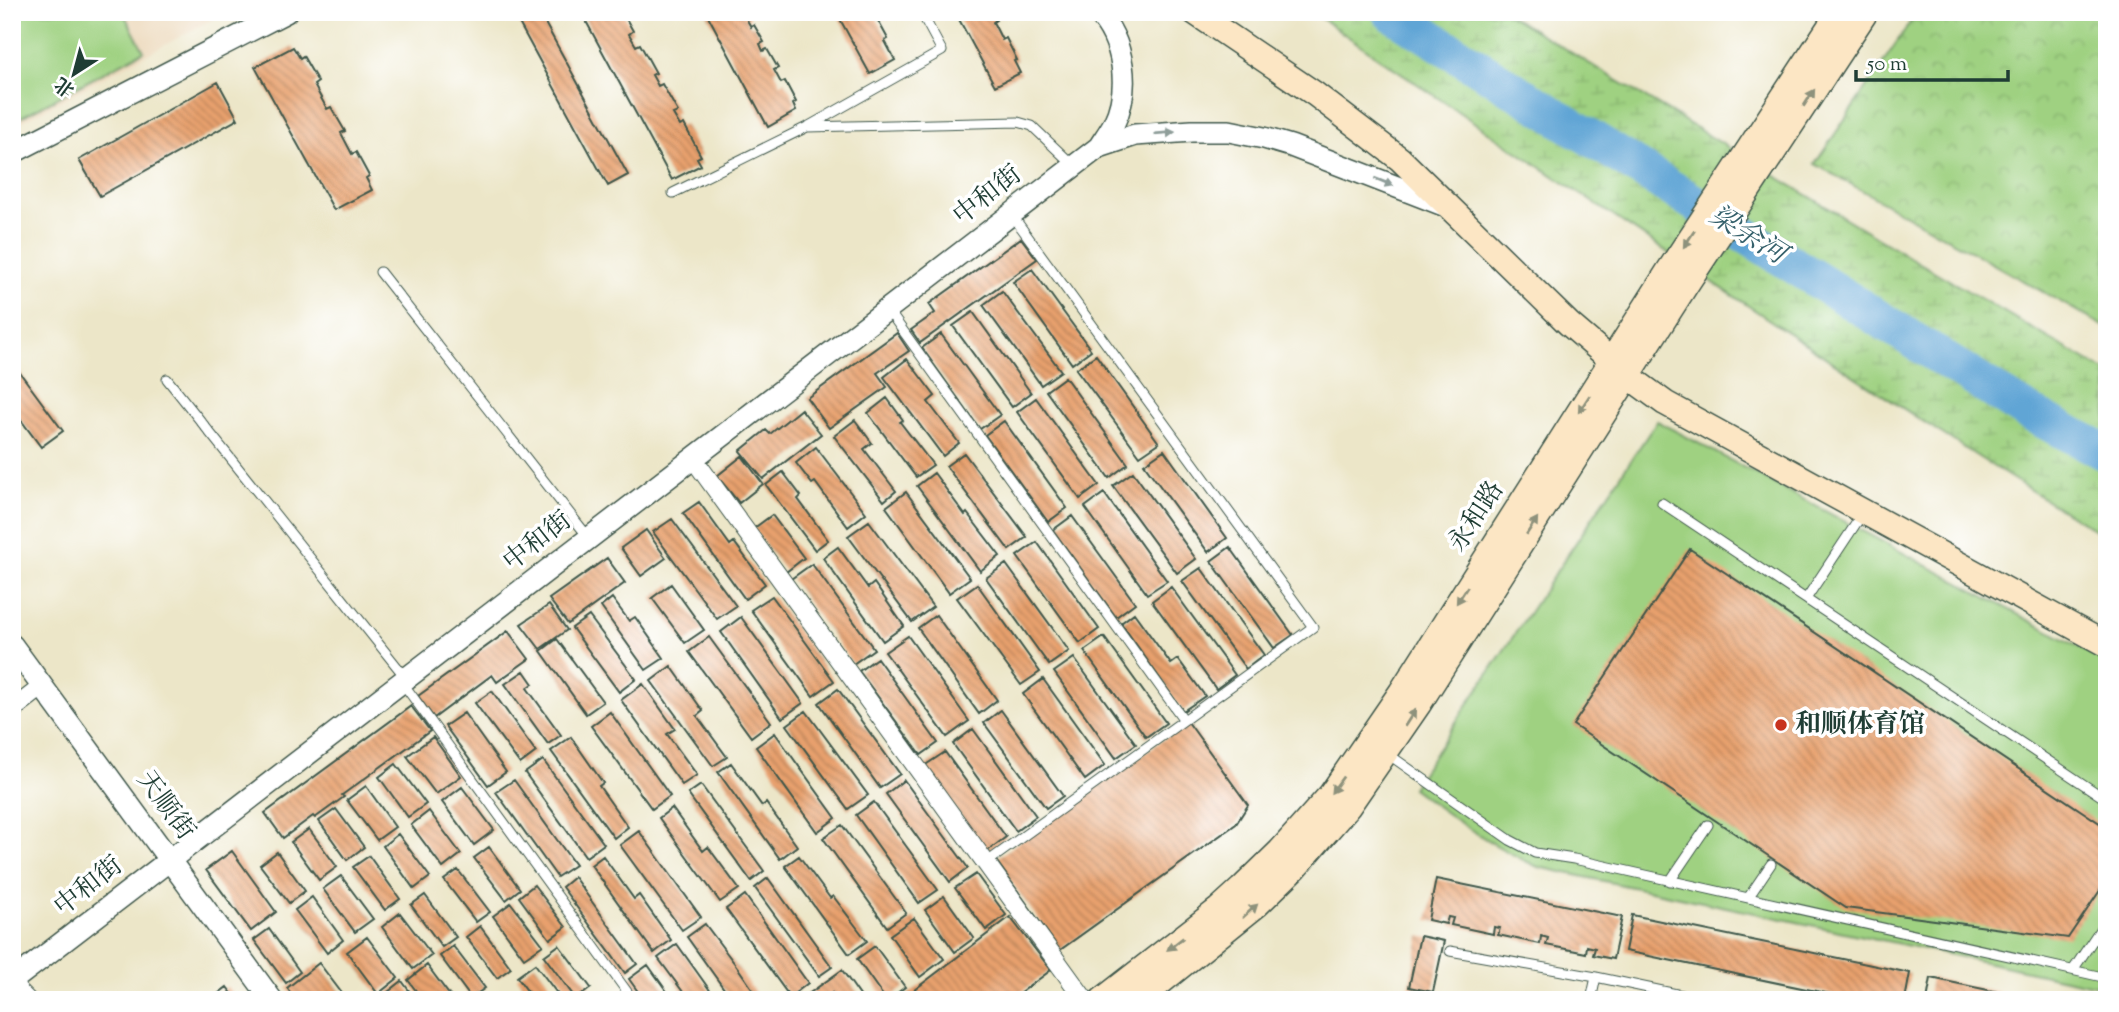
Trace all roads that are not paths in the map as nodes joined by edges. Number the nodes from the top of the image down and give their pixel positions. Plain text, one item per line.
1 (286, 12) edge
2 (921, 12) edge
3 (1097, 12) edge
4 (1194, 12) edge
5 (1839, 12) edge
6 (1866, 12) edge
7 (263, 18) edge
8 (807, 127) junction
9 (1099, 146) junction
10 (1763, 148) junction
11 (12, 153) edge
12 (1074, 166) junction
13 (673, 193) dead end
14 (1454, 210) junction
15 (1011, 214) junction
16 (380, 272) dead end
17 (887, 309) junction
18 (1620, 368) junction
19 (166, 379) dead end
20 (693, 458) junction
21 (1661, 503) dead end
22 (1864, 512) junction
23 (589, 538) junction
24 (1806, 599) junction
25 (12, 645) edge
26 (2107, 645) edge
27 (404, 680) junction
28 (43, 687) junction
29 (12, 710) edge
30 (1184, 720) junction
31 (1387, 753) junction
32 (2107, 800) edge
33 (1708, 825) dead end
34 (170, 860) junction
35 (986, 863) junction
36 (1770, 864) dead end
37 (1670, 881) junction
38 (1748, 898) junction
39 (2107, 919) edge
40 (1450, 951) dead end
41 (2073, 970) junction
42 (1596, 977) junction
43 (2107, 978) edge
44 (12, 983) edge
45 (27, 1000) edge
46 (272, 1000) edge
47 (633, 1000) edge
48 (1085, 1000) edge
49 (1102, 1000) edge
50 (1139, 1000) edge
51 (1591, 1000) edge
52 (1704, 1000) edge

1 - 7 street
2 - 8 lane
3 - 9 street
4 - 14 main road
5 - 10 main road, 永和路
10 -> 6 main road, 永和路
7 - 11 street
8 - 12 lane
8 - 13 lane
9 - 12 street, 中和街
9 -> 14 street
10 - 18 main road, 永和路
12 - 15 street, 中和街
14 - 18 main road
15 - 17 street, 中和街
15 - 30 lane
16 - 23 lane
17 - 20 street, 中和街
17 - 30 lane
18 - 22 main road
31 -> 18 main road, 永和路
18 -> 49 main road, 永和路
19 - 27 lane
20 - 23 street, 中和街
20 - 35 street
21 - 24 lane
22 - 24 lane
22 - 26 main road
23 - 27 street, 中和街
24 - 32 lane
25 - 28 street, 天顺街
27 - 34 street, 中和街
27 - 47 lane
28 - 29 street
28 - 34 street, 天顺街
30 - 35 lane
31 - 37 lane
50 -> 31 main road, 永和路
33 - 37 lane
34 - 44 street, 中和街
34 - 46 street, 天顺街
35 - 48 street
36 - 38 lane
37 - 38 lane
38 - 41 lane
39 - 41 lane
40 - 42 lane
41 - 43 lane
42 - 51 lane
42 - 52 lane
44 - 45 street

